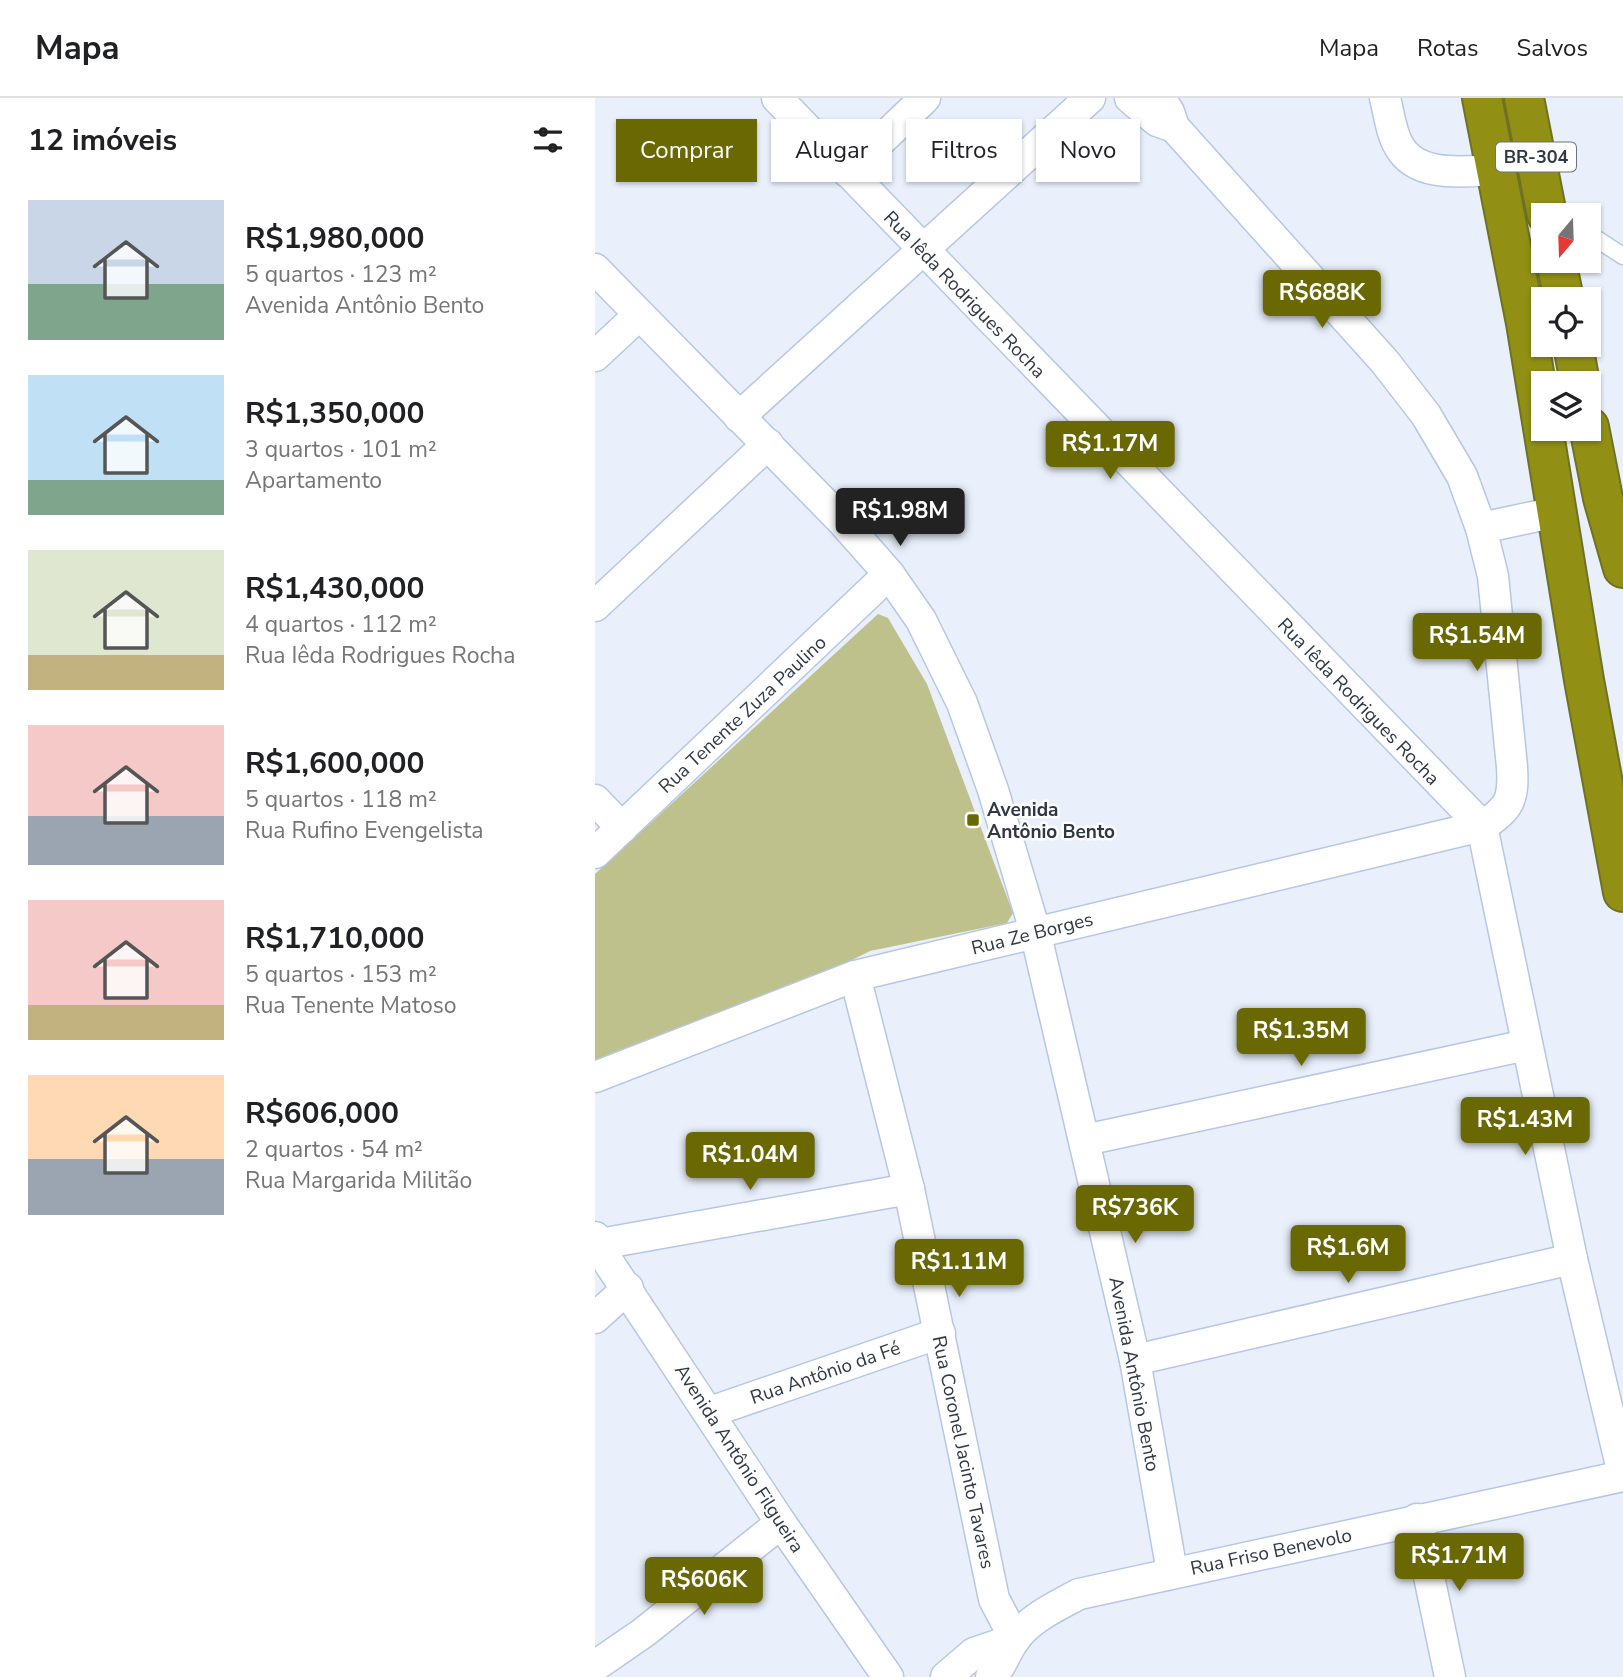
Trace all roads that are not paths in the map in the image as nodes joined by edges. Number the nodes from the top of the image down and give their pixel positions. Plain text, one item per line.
1 (777, 98) edge
2 (925, 98) edge
3 (1090, 98) edge
4 (1130, 98) edge
5 (1160, 98) edge
6 (1385, 98) edge
7 (1482, 98) edge
8 (1524, 98) edge
9 (797, 119) edge
10 (1174, 127) junction
11 (892, 130) edge
12 (1497, 170) junction
13 (858, 182) edge
14 (1548, 203) edge
15 (1601, 242) edge
16 (924, 251) junction
17 (1623, 256) edge
18 (595, 270) edge
19 (595, 292) edge
20 (633, 320) junction
21 (595, 356) edge
22 (739, 417) junction
23 (1592, 441) edge
24 (762, 450) junction
25 (1556, 512) junction
26 (1481, 528) junction
27 (1623, 568) edge
28 (885, 579) junction
29 (595, 606) edge
30 (595, 800) edge
31 (1482, 826) junction
32 (622, 828) junction
33 (595, 853) edge
34 (1623, 892) edge
35 (1035, 931) junction
36 (855, 976) junction
37 (1527, 1045) junction
38 (595, 1077) edge
39 (1085, 1140) junction
40 (909, 1189) junction
41 (599, 1251) edge
42 (1572, 1259) junction
43 (628, 1288) junction
44 (595, 1318) edge
45 (940, 1333) junction
46 (1135, 1360) junction
47 (710, 1412) junction
48 (1623, 1475) edge
49 (1417, 1519) junction
50 (781, 1522) junction
51 (1171, 1572) junction
52 (1015, 1639) junction
53 (595, 1666) edge
54 (888, 1677) edge
55 (946, 1677) edge
56 (991, 1677) edge
57 (1450, 1677) edge

1 - 9 street, Rua Iêda Rodrigues Rocha
2 - 11 street
3 - 16 street
4 - 10 street
5 - 10 street
6 - 12 street
7 - 12 highway, BR-304
8 - 14 highway, BR-304
10 - 26 street
12 - 25 highway, BR-304
13 - 16 street, Rua Iêda Rodrigues Rocha
15 - 17 lane
16 - 22 street
16 - 31 street, Rua Iêda Rodrigues Rocha
18 - 20 street, Avenida Antônio Bento
19 - 20 street, Avenida Antônio Bento
20 - 21 street
20 - 22 street, Avenida Antônio Bento
20 - 24 street, Avenida Antônio Bento
22 - 24 street, Avenida Antônio Bento
23 - 27 highway
24 - 28 street, Avenida Antônio Bento
24 - 29 street
25 - 26 street
25 - 34 highway, BR-304
26 - 31 street
28 - 32 street, Rua Tenente Zuza Paulino
28 - 35 street, Avenida Antônio Bento
30 - 32 street
31 - 35 street, Rua Ze Borges
31 - 37 street
32 - 33 street, Rua Tenente Zuza Paulino
35 - 36 street, Rua Ze Borges
35 - 39 street, Avenida Antônio Bento
36 - 38 street, Rua Ze Borges
36 - 40 street, Rua Coronel Jacinto Tavares
37 - 39 street
37 - 42 street
39 - 46 street, Avenida Antônio Bento
40 - 41 street
40 - 45 street, Rua Coronel Jacinto Tavares
41 - 43 street, Avenida Antônio Filgueira
42 - 46 street
42 - 48 street
43 - 44 street
43 - 47 street, Avenida Antônio Filgueira
45 - 47 street, Rua Antônio da Fé
45 - 52 street, Rua Coronel Jacinto Tavares
46 - 51 street, Avenida Antônio Bento
47 - 50 street, Avenida Antônio Filgueira
48 - 49 street, Rua Friso Benevolo
49 - 51 street, Rua Friso Benevolo
49 - 57 street
50 - 53 street
50 - 54 street, Avenida Antônio Filgueira
51 - 52 street, Rua Friso Benevolo
52 - 55 street, Rua Friso Benevolo
52 - 56 street, Rua Friso Benevolo

